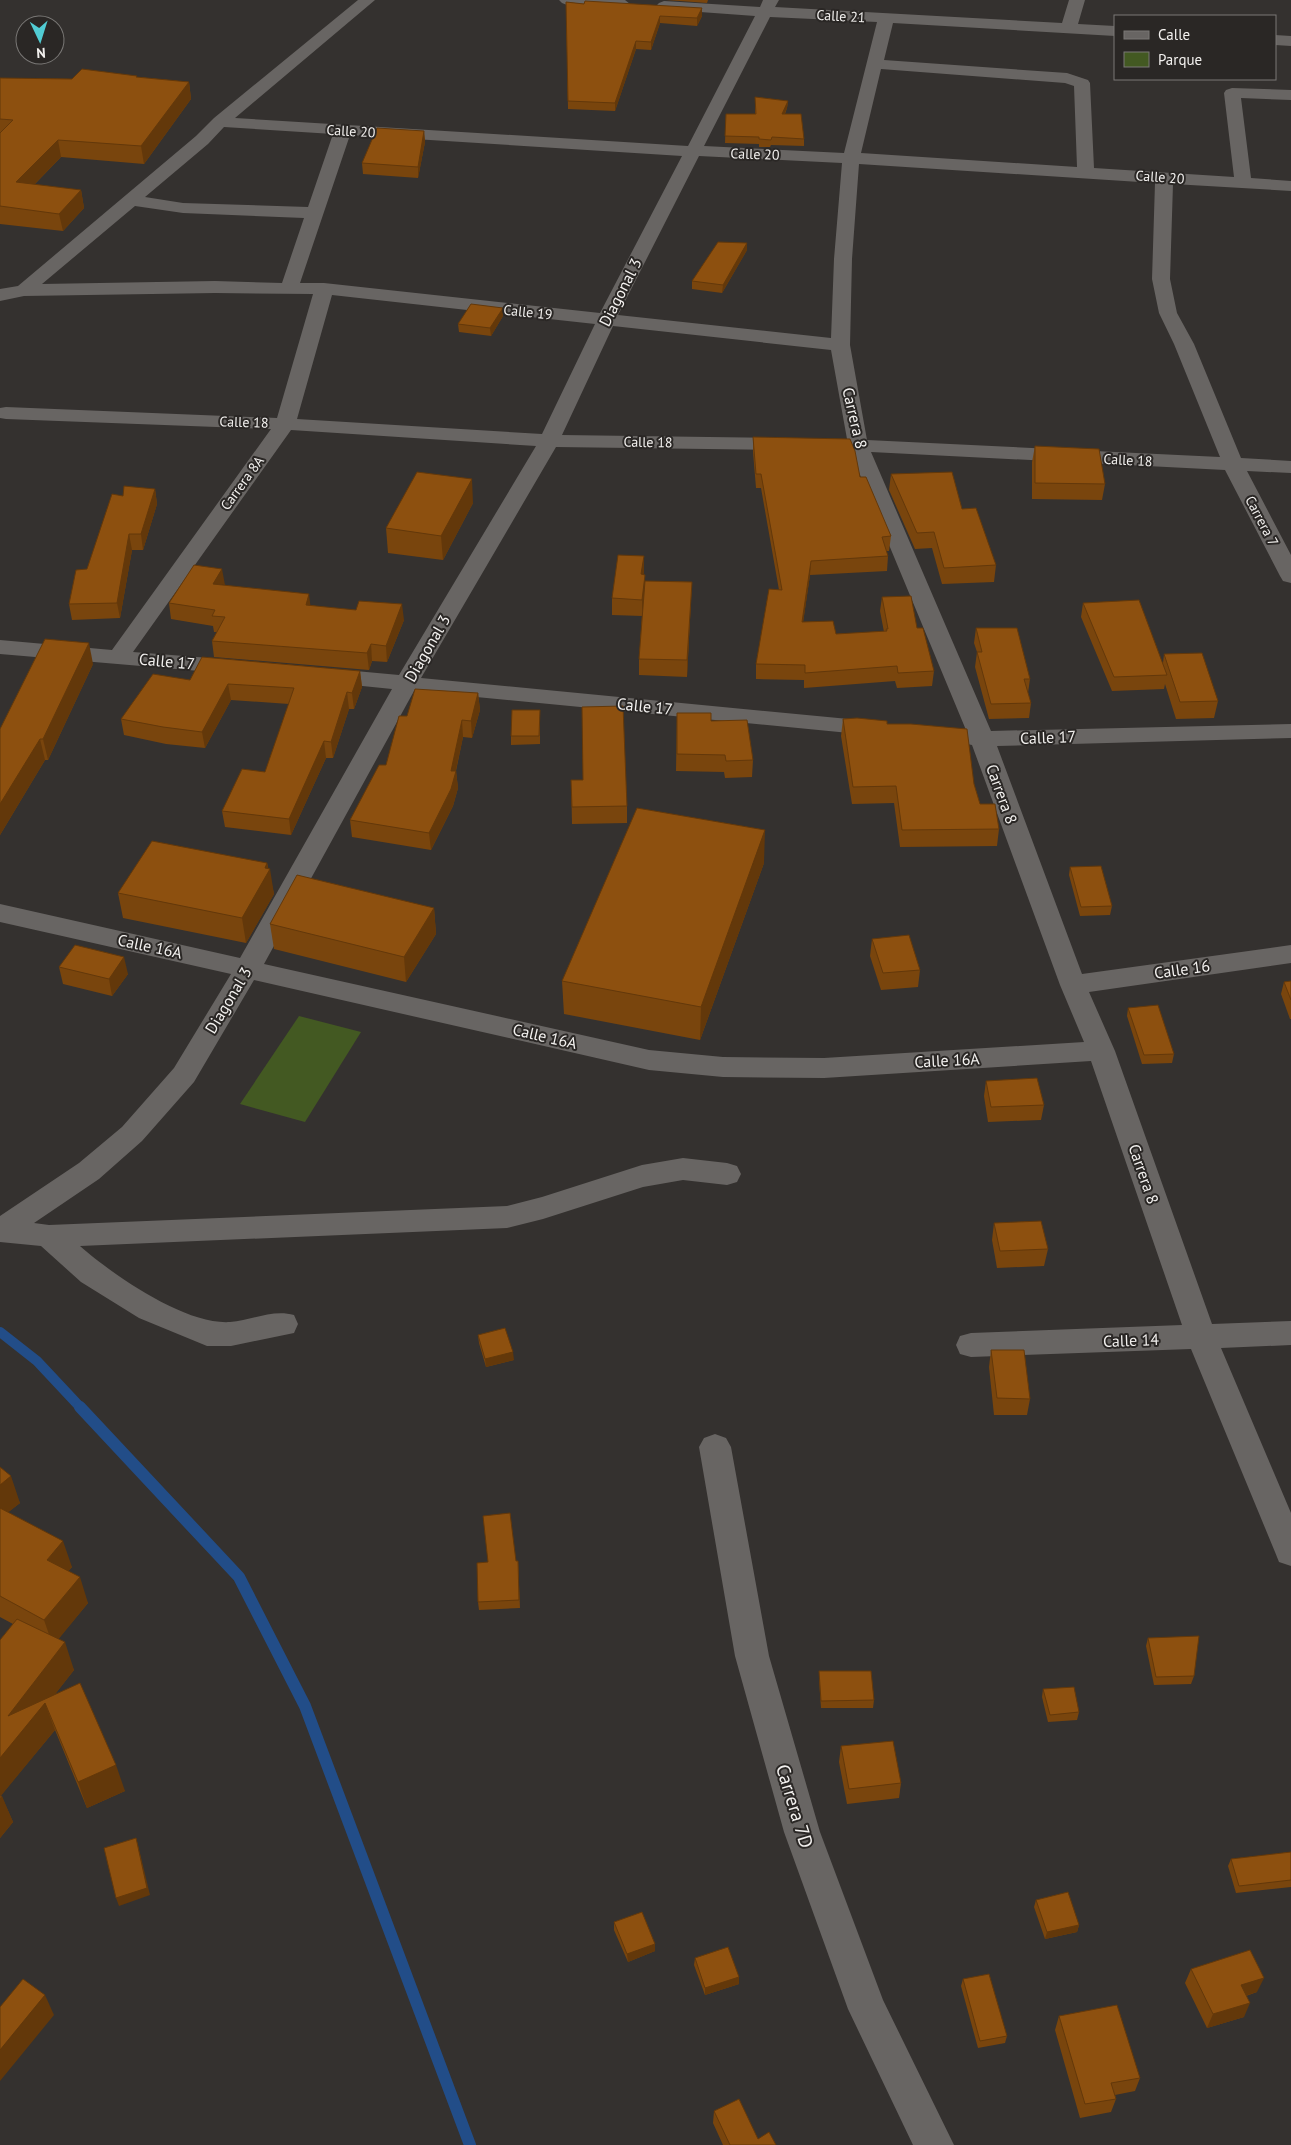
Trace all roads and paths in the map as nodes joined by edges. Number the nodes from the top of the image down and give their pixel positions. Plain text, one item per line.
1 (367, 0) edge
2 (567, 0) edge
3 (1077, 0) edge
4 (768, 6) edge
5 (886, 18) junction
6 (1069, 28) junction
7 (1114, 31) edge
8 (1276, 40) edge
9 (1291, 40) edge
10 (876, 64) junction
11 (1291, 95) edge
12 (220, 122) junction
13 (343, 130) junction
14 (692, 151) junction
15 (851, 158) junction
16 (1086, 172) junction
17 (1164, 178) junction
18 (1243, 183) junction
19 (1291, 186) edge
20 (131, 200) junction
21 (314, 213) junction
22 (288, 288) junction
23 (324, 289) junction
24 (24, 290) junction
25 (0, 295) edge
26 (606, 321) junction
27 (840, 345) junction
28 (6, 413) dead end
29 (285, 424) junction
30 (549, 441) junction
31 (858, 445) junction
32 (1233, 465) junction
33 (1291, 467) edge
34 (1291, 576) edge
35 (0, 647) edge
36 (118, 657) junction
37 (253, 669) edge
38 (301, 673) edge
39 (407, 682) junction
40 (903, 731) edge
41 (1291, 731) edge
42 (942, 735) edge
43 (982, 739) junction
44 (0, 913) edge
45 (1291, 954) edge
46 (248, 968) junction
47 (1072, 985) junction
48 (1101, 1051) junction
49 (727, 1174) dead end
50 (0, 1231) edge
51 (49, 1236) junction
52 (282, 1324) dead end
53 (1291, 1333) edge
54 (1201, 1337) junction
55 (971, 1345) dead end
56 (715, 1447) dead end
57 (1291, 1552) edge
58 (934, 2145) edge

1 - 12 street
2 - 4 street, Calle 21
3 - 6 street
4 - 5 street, Calle 21
4 - 14 street, Diagonal 3
5 - 6 street, Calle 21
5 - 10 street, Carrera 8
6 - 7 street, Calle 21
8 - 9 street
10 - 15 street, Carrera 8
10 - 16 street
11 - 18 street
12 - 13 street, Calle 20
12 - 20 street
13 - 14 street, Calle 20
13 - 21 street
14 - 15 street, Calle 20
14 - 26 street, Diagonal 3
15 - 16 street, Calle 20
15 - 27 street, Carrera 8
16 - 17 street, Calle 20
17 - 18 street, Calle 20
17 - 32 street, Carrera 7
18 - 19 street, Calle 20
20 - 21 street
20 - 24 street
21 - 22 street
22 - 23 street, Calle 19
22 - 24 street, Calle 19
23 - 26 street, Calle 19
23 - 29 street, Carrera 8A
24 - 25 street, Calle 19
26 - 27 street, Calle 19
26 - 30 street, Diagonal 3
27 - 31 street, Carrera 8
28 - 29 street, Calle 18
29 - 30 street, Calle 18
29 - 36 street, Carrera 8A
30 - 31 street, Calle 18
30 - 39 street, Diagonal 3
31 - 32 street, Calle 18
31 - 43 street, Carrera 8
32 - 33 street, Calle 18
32 - 34 street, Carrera 7
35 - 36 street, Calle 17
36 - 37 street, Calle 17
38 - 39 street, Calle 17
39 - 40 street, Calle 17
39 - 46 street, Diagonal 3
41 - 43 street, Calle 17
42 - 43 street, Calle 17
43 - 47 street, Carrera 8
44 - 46 street, Calle 16A
45 - 47 street, Calle 16
46 - 48 street, Calle 16A
46 - 50 street, Diagonal 3
47 - 48 street, Carrera 8
48 - 54 street, Carrera 8
49 - 51 street
50 - 51 street
51 - 52 street
53 - 54 street, Calle 14
54 - 55 street, Calle 14
54 - 57 street, Carrera 8
56 - 58 street, Carrera 7D

